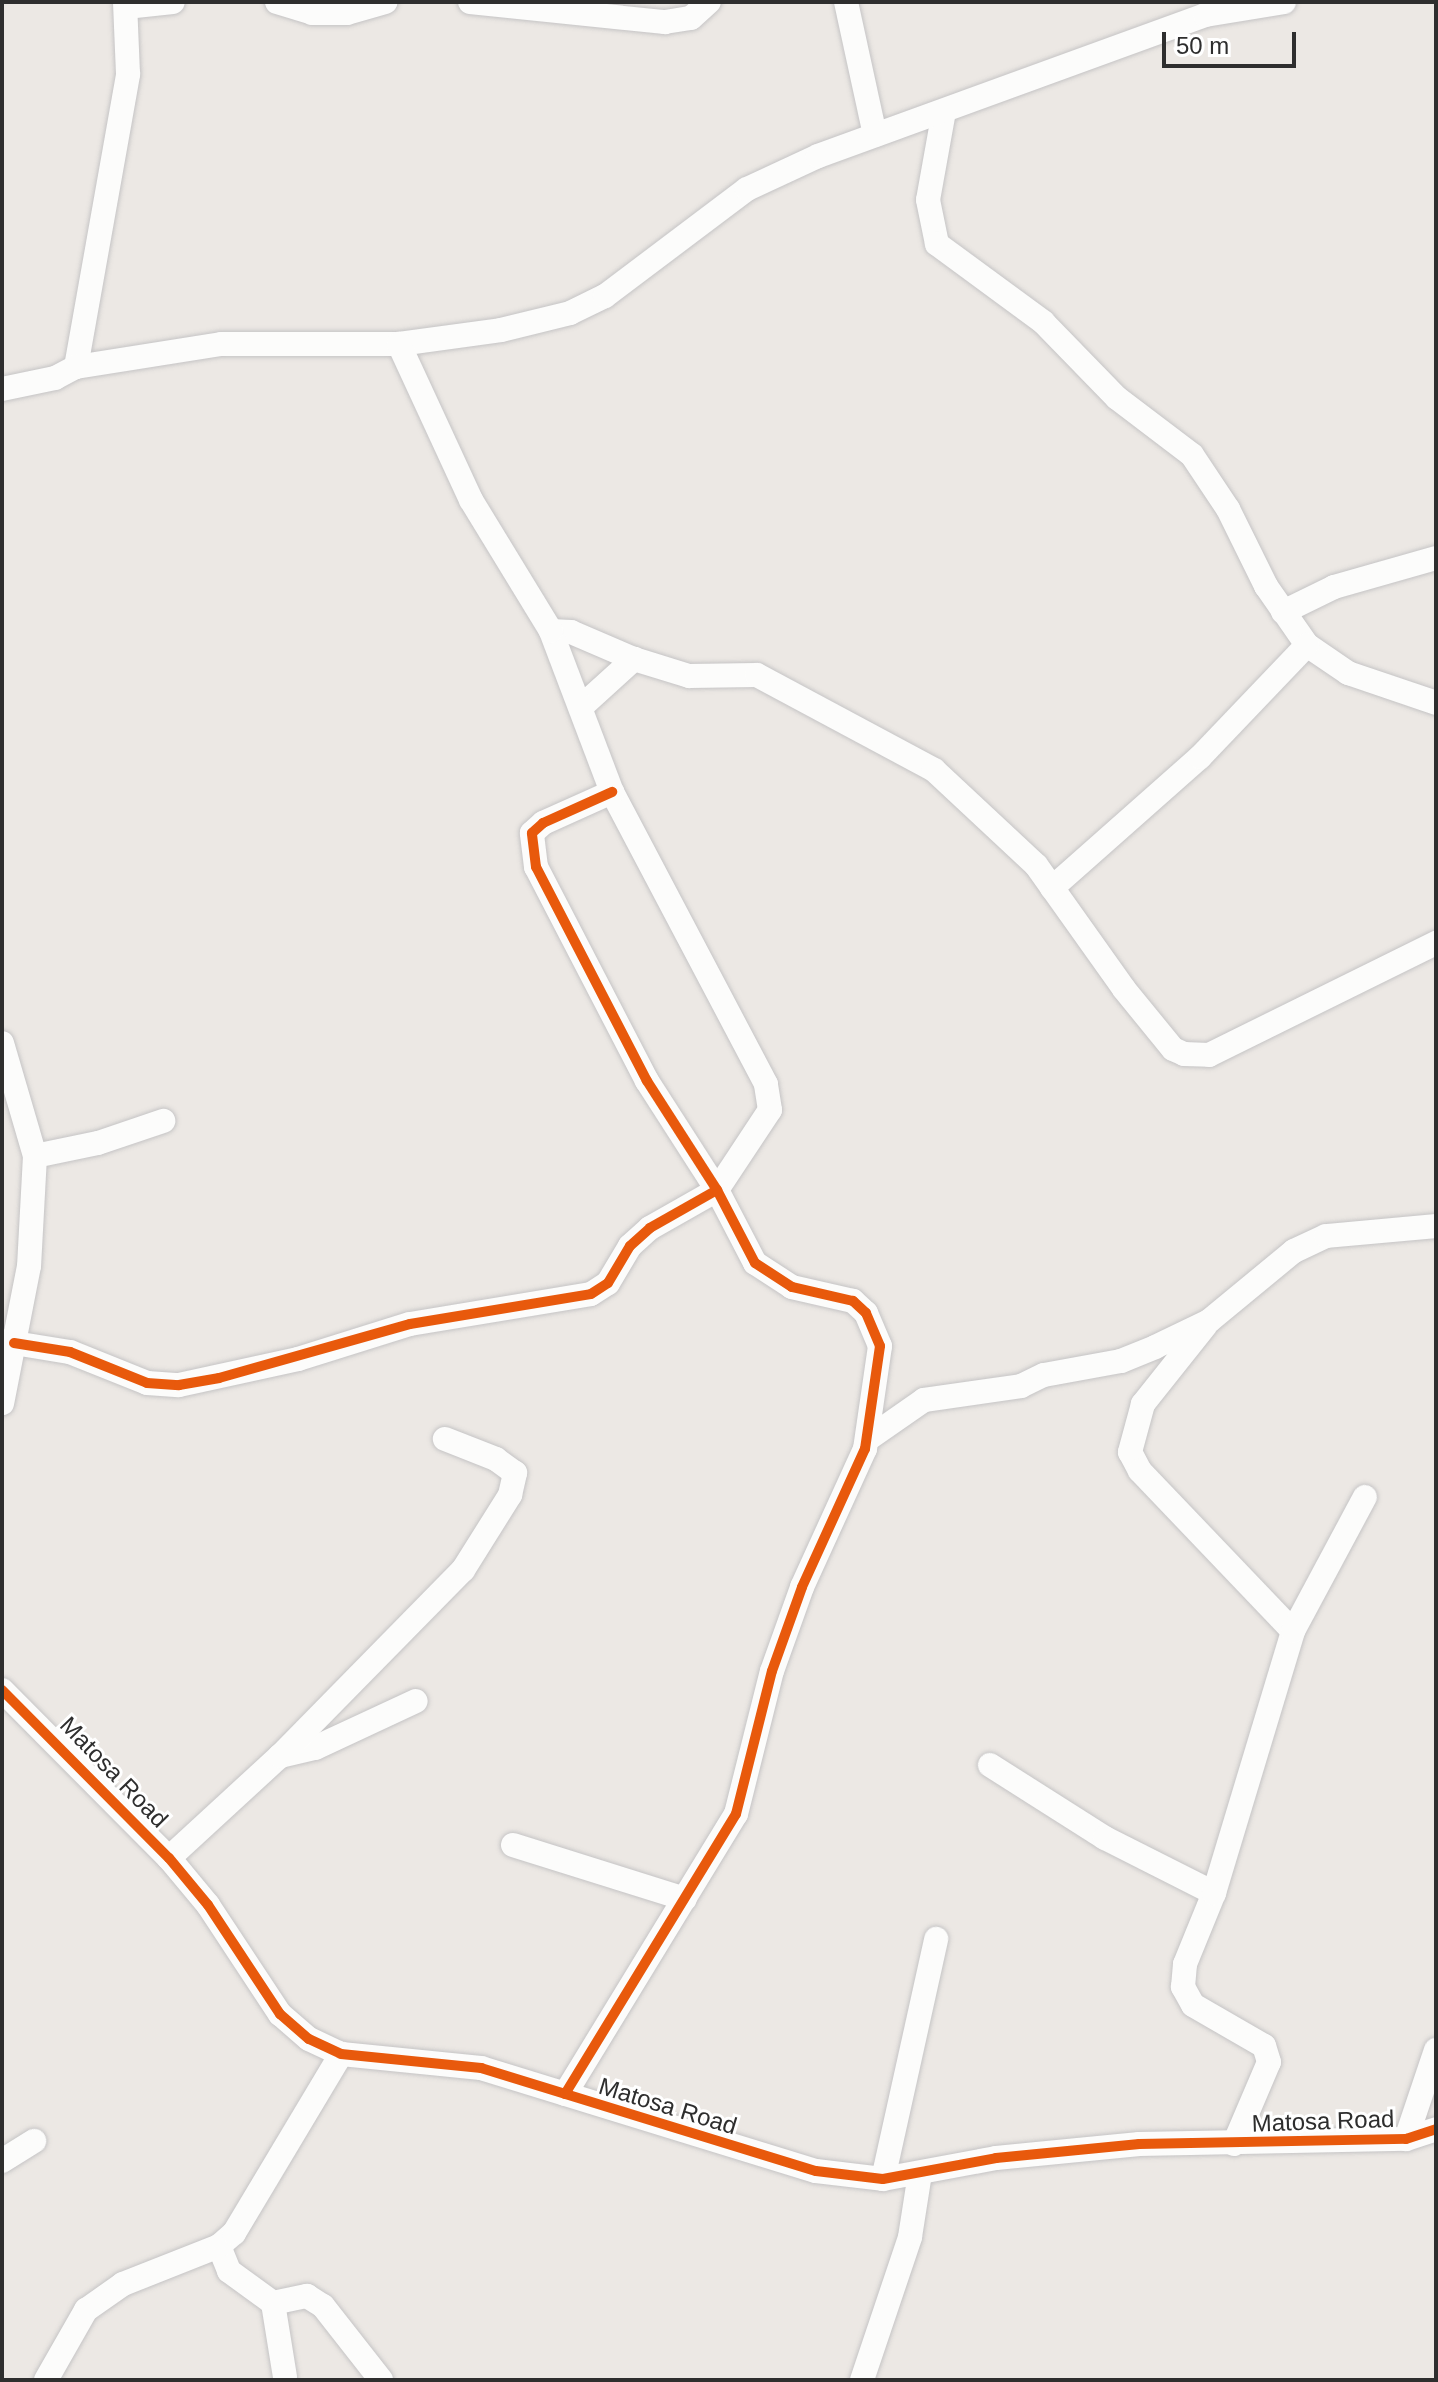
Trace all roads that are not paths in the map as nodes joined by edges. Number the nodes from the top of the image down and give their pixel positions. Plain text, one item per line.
1 (173, 2) edge
2 (277, 2) edge
3 (385, 2) edge
4 (470, 2) edge
5 (709, 2) edge
6 (846, 2) edge
7 (1284, 2) edge
8 (126, 5) edge
9 (944, 111) junction
10 (875, 135) junction
11 (399, 344) junction
12 (76, 367) junction
13 (2, 389) edge
14 (1436, 558) edge
15 (1283, 612) junction
16 (551, 631) junction
17 (1307, 645) junction
18 (634, 659) junction
19 (1436, 703) edge
20 (581, 707) junction
21 (612, 792) junction
22 (1052, 888) junction
23 (1436, 943) edge
24 (2, 1043) edge
25 (163, 1121) dead end
26 (35, 1156) junction
27 (717, 1190) junction
28 (1436, 1226) edge
29 (1209, 1321) junction
30 (8, 1342) edge
31 (2, 1403) edge
32 (445, 1439) dead end
33 (868, 1439) junction
34 (1365, 1497) dead end
35 (1293, 1631) junction
36 (2, 1690) edge
37 (416, 1701) dead end
38 (280, 1756) junction
39 (990, 1765) dead end
40 (513, 1845) dead end
41 (169, 1858) junction
42 (1214, 1893) junction
43 (685, 1899) junction
44 (936, 1939) dead end
45 (1436, 2050) edge
46 (341, 2054) junction
47 (565, 2094) junction
48 (1425, 2139) edge
49 (34, 2141) dead end
50 (1234, 2144) junction
51 (2, 2161) edge
52 (920, 2173) junction
53 (883, 2179) junction
54 (219, 2246) junction
55 (273, 2303) junction
56 (285, 2377) dead end
57 (46, 2380) edge
58 (381, 2380) edge
59 (862, 2380) edge

1 - 8 street
2 - 3 street
4 - 5 street
6 - 10 street
7 - 9 street
8 - 12 street
9 - 10 street
9 - 15 street
10 - 11 street
11 - 12 street
11 - 16 street
12 - 13 street
14 - 15 street
15 - 17 street
16 - 18 street
16 - 20 street
17 - 19 street
17 - 22 street
18 - 20 street
18 - 22 street
20 - 21 street
21 - 27 street
21 - 27 street
22 - 23 street
24 - 26 street
25 - 26 street
26 - 30 street
27 - 30 street
27 - 33 street
28 - 29 street
29 - 33 street
29 - 35 street
30 - 31 street
32 - 38 street
33 - 43 street
34 - 35 street
35 - 42 street
36 - 41 street, Matosa Road
37 - 38 street
38 - 41 street
39 - 42 street
40 - 43 street
41 - 46 street, Matosa Road
42 - 50 street
43 - 47 street
44 - 53 street
45 - 48 street
46 - 47 street, Matosa Road
46 - 54 street
47 - 53 street, Matosa Road
48 - 50 street, Matosa Road
49 - 51 street
50 - 52 street, Matosa Road
52 - 53 street, Matosa Road
52 - 59 street
54 - 55 street
54 - 57 street
55 - 56 street
55 - 58 street

